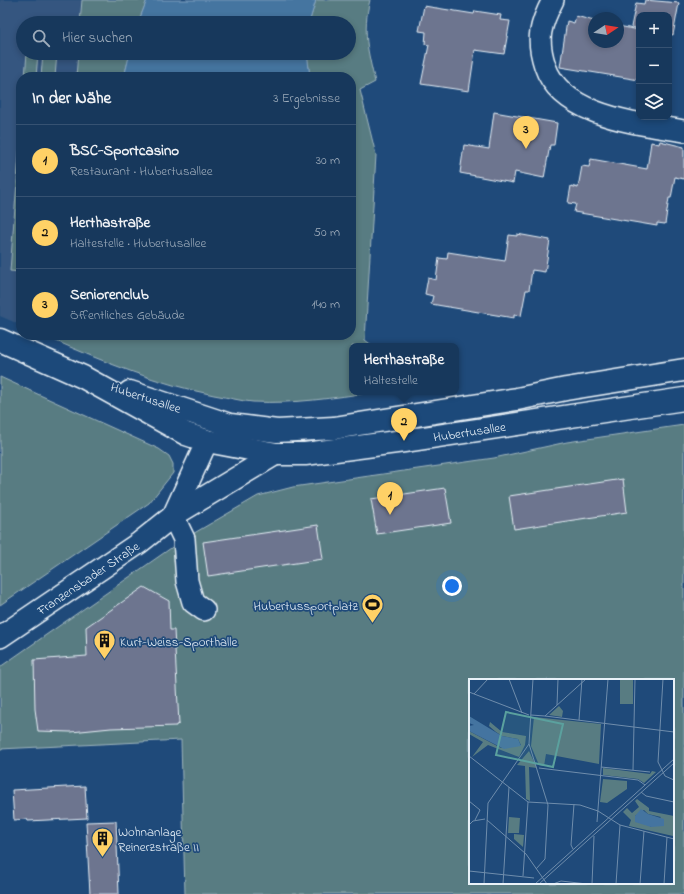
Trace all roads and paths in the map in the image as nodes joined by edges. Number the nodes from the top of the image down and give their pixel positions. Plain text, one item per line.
1 (553, 0) edge
2 (684, 131) edge
3 (0, 340) edge
4 (684, 370) edge
5 (84, 377) junction
6 (684, 398) edge
7 (230, 425) junction
8 (207, 441) junction
9 (276, 454) junction
10 (173, 516) junction
11 (204, 610) dead end
12 (0, 637) edge

1 - 2 street
3 - 5 main road, Hubertusallee
4 - 7 main road, Hubertusallee
5 - 7 main road, Hubertusallee
5 - 8 main road, Hubertusallee
6 - 9 main road, Hubertusallee
7 - 8 main road
8 - 9 main road, Hubertusallee
8 - 10 street, Franzensbader Straße
9 - 10 street, Franzensbader Straße
10 - 11 street
10 - 12 street, Franzensbader Straße

